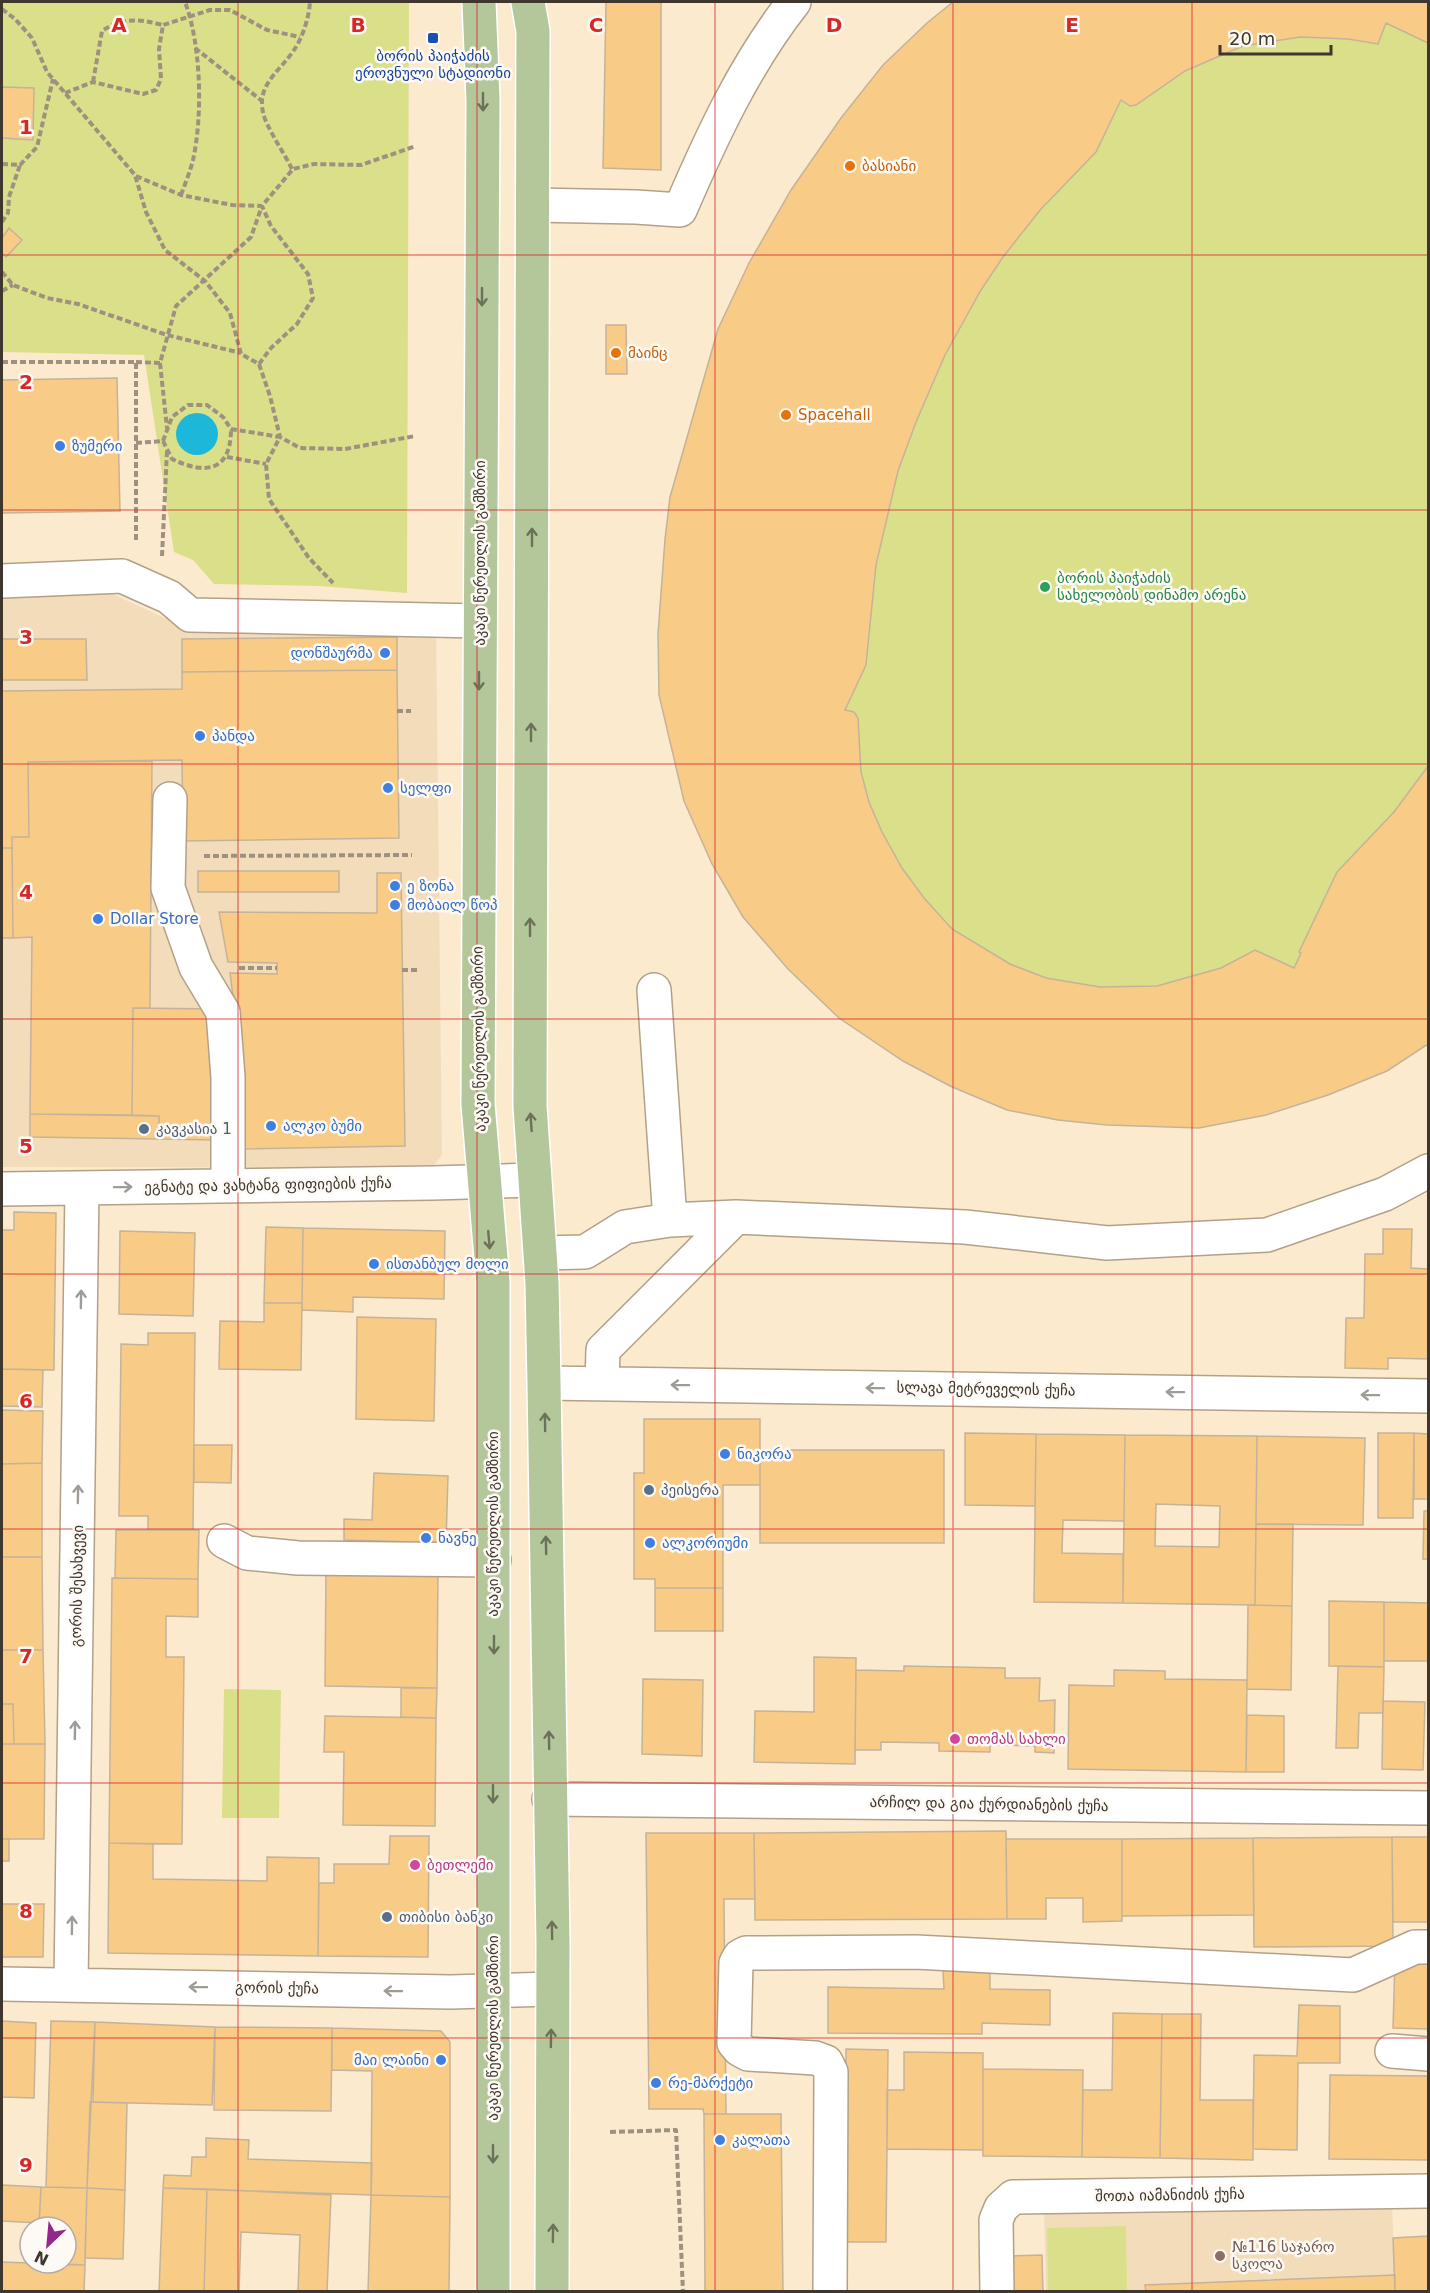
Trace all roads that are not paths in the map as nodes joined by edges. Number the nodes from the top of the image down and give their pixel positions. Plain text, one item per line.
1 (479, 2) edge
2 (794, 2) edge
3 (534, 11) edge
4 (533, 206) junction
5 (2, 581) edge
6 (479, 621) junction
7 (170, 799) dead end
8 (654, 990) dead end
9 (1428, 1171) edge
10 (535, 1180) junction
11 (484, 1182) junction
12 (228, 1186) junction
13 (82, 1188) junction
14 (2, 1189) edge
15 (736, 1217) junction
16 (670, 1220) junction
17 (541, 1253) junction
18 (544, 1383) junction
19 (602, 1383) junction
20 (1428, 1396) edge
21 (224, 1541) dead end
22 (494, 1560) junction
23 (549, 1799) junction
24 (1428, 1808) edge
25 (1428, 1947) edge
26 (2, 1984) edge
27 (71, 1984) junction
28 (552, 1989) junction
29 (494, 1990) junction
30 (1392, 2052) dead end
31 (1428, 2054) edge
32 (1428, 2191) edge
33 (493, 2292) edge
34 (552, 2292) edge
35 (830, 2292) edge
36 (997, 2292) edge

1 -> 6 main road, აკაკი წერეთლის გამზირი
2 - 4 street
3 - 4 main road
10 -> 4 main road
5 - 6 street
6 -> 11 main road, აკაკი წერეთლის გამზირი
7 - 12 street
8 - 16 street
9 - 15 street
10 - 11 street, ეგნატე და ვახტანგ ფიფიების ქუჩა
10 - 17 main road
11 - 12 street, ეგნატე და ვახტანგ ფიფიების ქუჩა
11 -> 22 main road, აკაკი წერეთლის გამზირი
13 -> 12 street, ეგნატე და ვახტანგ ფიფიების ქუჩა
13 - 14 street, ეგნატე და ვახტანგ ფიფიების ქუჩა
27 -> 13 street, გორის შესახვევი
15 - 16 street
15 - 19 street
16 - 17 street
17 - 18 main road
18 - 19 street, სლავა მეტრეველის ქუჩა
23 -> 18 main road
20 -> 19 street, სლავა მეტრეველის ქუჩა
21 - 22 street
22 -> 29 main road, აკაკი წერეთლის გამზირი
23 - 24 street, არჩილ და გია ქურდიანების ქუჩა
28 -> 23 main road
25 - 35 street
26 - 27 street, გორის ქუჩა
29 -> 27 street, გორის ქუჩა
28 - 29 street, გორის ქუჩა
34 -> 28 main road
29 -> 33 main road, აკაკი წერეთლის გამზირი
30 - 31 street
32 - 36 street, შოთა იამანიძის ქუჩა

